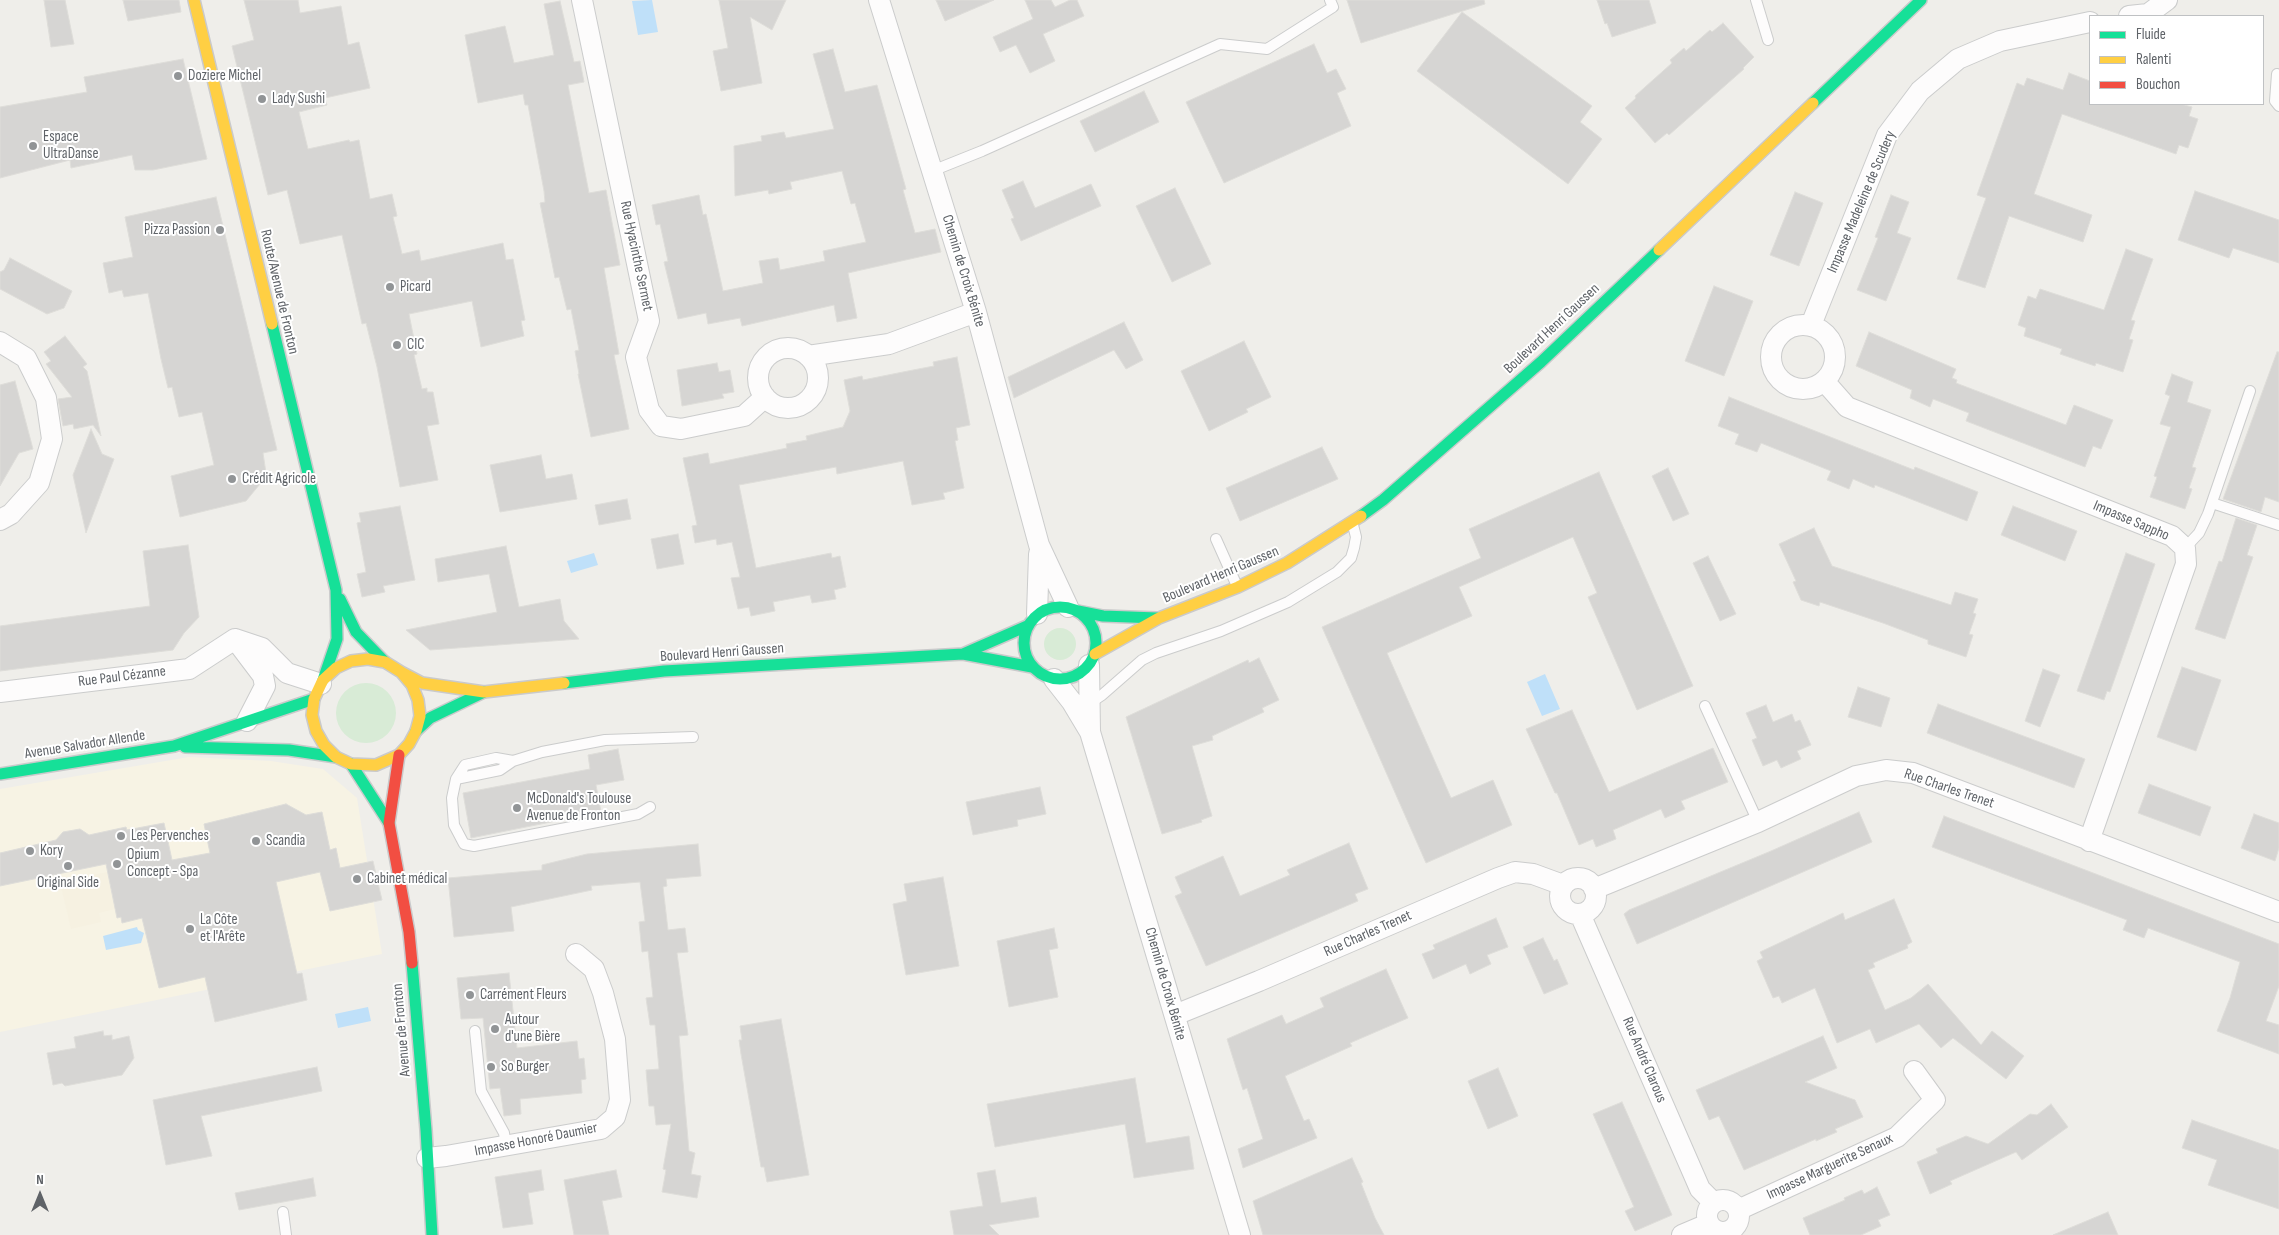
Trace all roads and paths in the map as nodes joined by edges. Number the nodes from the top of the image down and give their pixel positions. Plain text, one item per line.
1 (194, 0) edge
2 (582, 0) edge
3 (879, 0) edge
4 (1330, 0) edge
5 (1756, 0) edge
6 (1920, 0) edge
7 (2166, 0) edge
8 (2138, 15) edge
9 (2089, 22) edge
10 (1768, 40) dead end
11 (2277, 74) dead end
12 (2279, 106) edge
13 (932, 171) junction
14 (976, 312) junction
15 (1811, 325) junction
16 (0, 342) edge
17 (808, 356) junction
18 (1825, 382) junction
19 (2250, 391) dead end
20 (765, 397) junction
21 (2212, 503) junction
22 (0, 520) edge
23 (1352, 522) junction
24 (2279, 525) edge
25 (1216, 539) dead end
26 (1039, 545) junction
27 (2185, 548) junction
28 (1238, 587) junction
29 (336, 590) junction
30 (1073, 609) junction
31 (1159, 618) junction
32 (1032, 620) junction
33 (235, 639) junction
34 (963, 654) junction
35 (1092, 659) junction
36 (385, 662) junction
37 (1032, 667) junction
38 (401, 672) junction
39 (1054, 679) junction
40 (320, 688) junction
41 (0, 692) edge
42 (484, 692) junction
43 (1090, 703) junction
44 (1705, 706) dead end
45 (247, 720) junction
46 (416, 731) junction
47 (1090, 732) junction
48 (693, 737) dead end
49 (174, 746) junction
50 (399, 755) junction
51 (336, 756) junction
52 (351, 764) junction
53 (0, 774) edge
54 (650, 807) dead end
55 (1758, 822) junction
56 (390, 823) junction
57 (2089, 840) junction
58 (1563, 885) junction
59 (1594, 888) junction
60 (2279, 912) edge
61 (1580, 914) junction
62 (576, 954) dead end
63 (1175, 1015) junction
64 (476, 1031) dead end
65 (1914, 1071) dead end
66 (506, 1146) junction
67 (427, 1158) junction
68 (1713, 1202) junction
69 (283, 1212) dead end
70 (1708, 1224) junction
71 (1737, 1225) edge
72 (286, 1235) edge
73 (432, 1235) edge
74 (1240, 1235) edge
75 (1682, 1235) edge

1 - 29 street, Route/Avenue de Fronton
2 - 20 street, Rue Hyacinthe Sermet
3 - 13 street, Chemin de Croix Bénite
4 - 13 lane
5 - 10 lane
6 - 23 street, Boulevard Henri Gaussen
7 - 8 street
9 - 15 street, Impasse Madeleine de Scudery
11 - 12 lane
13 - 14 street, Chemin de Croix Bénite
14 - 17 street
14 - 26 street, Chemin de Croix Bénite
15 - 18 street
15 - 18 street
16 - 22 street
17 - 20 street
17 - 20 street
18 - 27 street, Impasse Sappho
19 - 21 lane
21 - 24 lane
21 - 27 lane
23 - 28 street, Boulevard Henri Gaussen
23 - 43 lane
25 - 28 lane
26 - 30 street, Chemin de Croix Bénite
26 - 32 street, Chemin de Croix Bénite
27 - 57 street, Impasse Sappho
28 - 31 street, Boulevard Henri Gaussen
29 - 36 street
29 - 40 street
30 - 31 street, Boulevard Henri Gaussen
30 - 32 street, Boulevard Henri Gaussen
30 - 35 street
31 - 35 street, Boulevard Henri Gaussen
32 - 34 street, Boulevard Henri Gaussen
32 - 37 street
33 - 40 street
33 - 41 street, Rue Paul Cézanne
33 - 45 street
34 - 37 street, Boulevard Henri Gaussen
34 - 42 street, Boulevard Henri Gaussen
35 - 39 street, Boulevard Henri Gaussen
35 - 43 street, Chemin de Croix Bénite
36 - 38 street
36 - 40 street
37 - 39 street, Boulevard Henri Gaussen
38 - 42 street, Boulevard Henri Gaussen
38 - 46 street
39 - 47 street, Chemin de Croix Bénite
40 - 45 street, Avenue Salvador Allende
40 - 51 street
42 - 46 street, Boulevard Henri Gaussen
43 - 47 street, Chemin de Croix Bénite
44 - 55 lane
45 - 49 street, Avenue Salvador Allende
46 - 50 street
47 - 63 street, Chemin de Croix Bénite
48 - 54 lane
49 - 51 street, Avenue Salvador Allende
49 - 53 street, Avenue Salvador Allende
50 - 52 street
50 - 56 street, Avenue de Fronton
51 - 52 street
52 - 56 street, Avenue de Fronton
55 - 57 street, Rue Charles Trenet
55 - 59 street, Rue Charles Trenet
56 - 67 street, Avenue de Fronton
57 - 60 street, Rue Charles Trenet
58 - 59 street
58 - 61 street
58 - 63 street, Rue Charles Trenet
59 - 61 street
61 - 68 street, Rue André Clarous
62 - 66 street, Impasse Honoré Daumier
63 - 74 street, Chemin de Croix Bénite
64 - 66 lane
65 - 71 street, Impasse Marguerite Senaux
66 - 67 street, Impasse Honoré Daumier
67 - 73 street, Avenue de Fronton
68 - 70 street
68 - 71 street
69 - 72 lane
70 - 71 street
70 - 75 street

